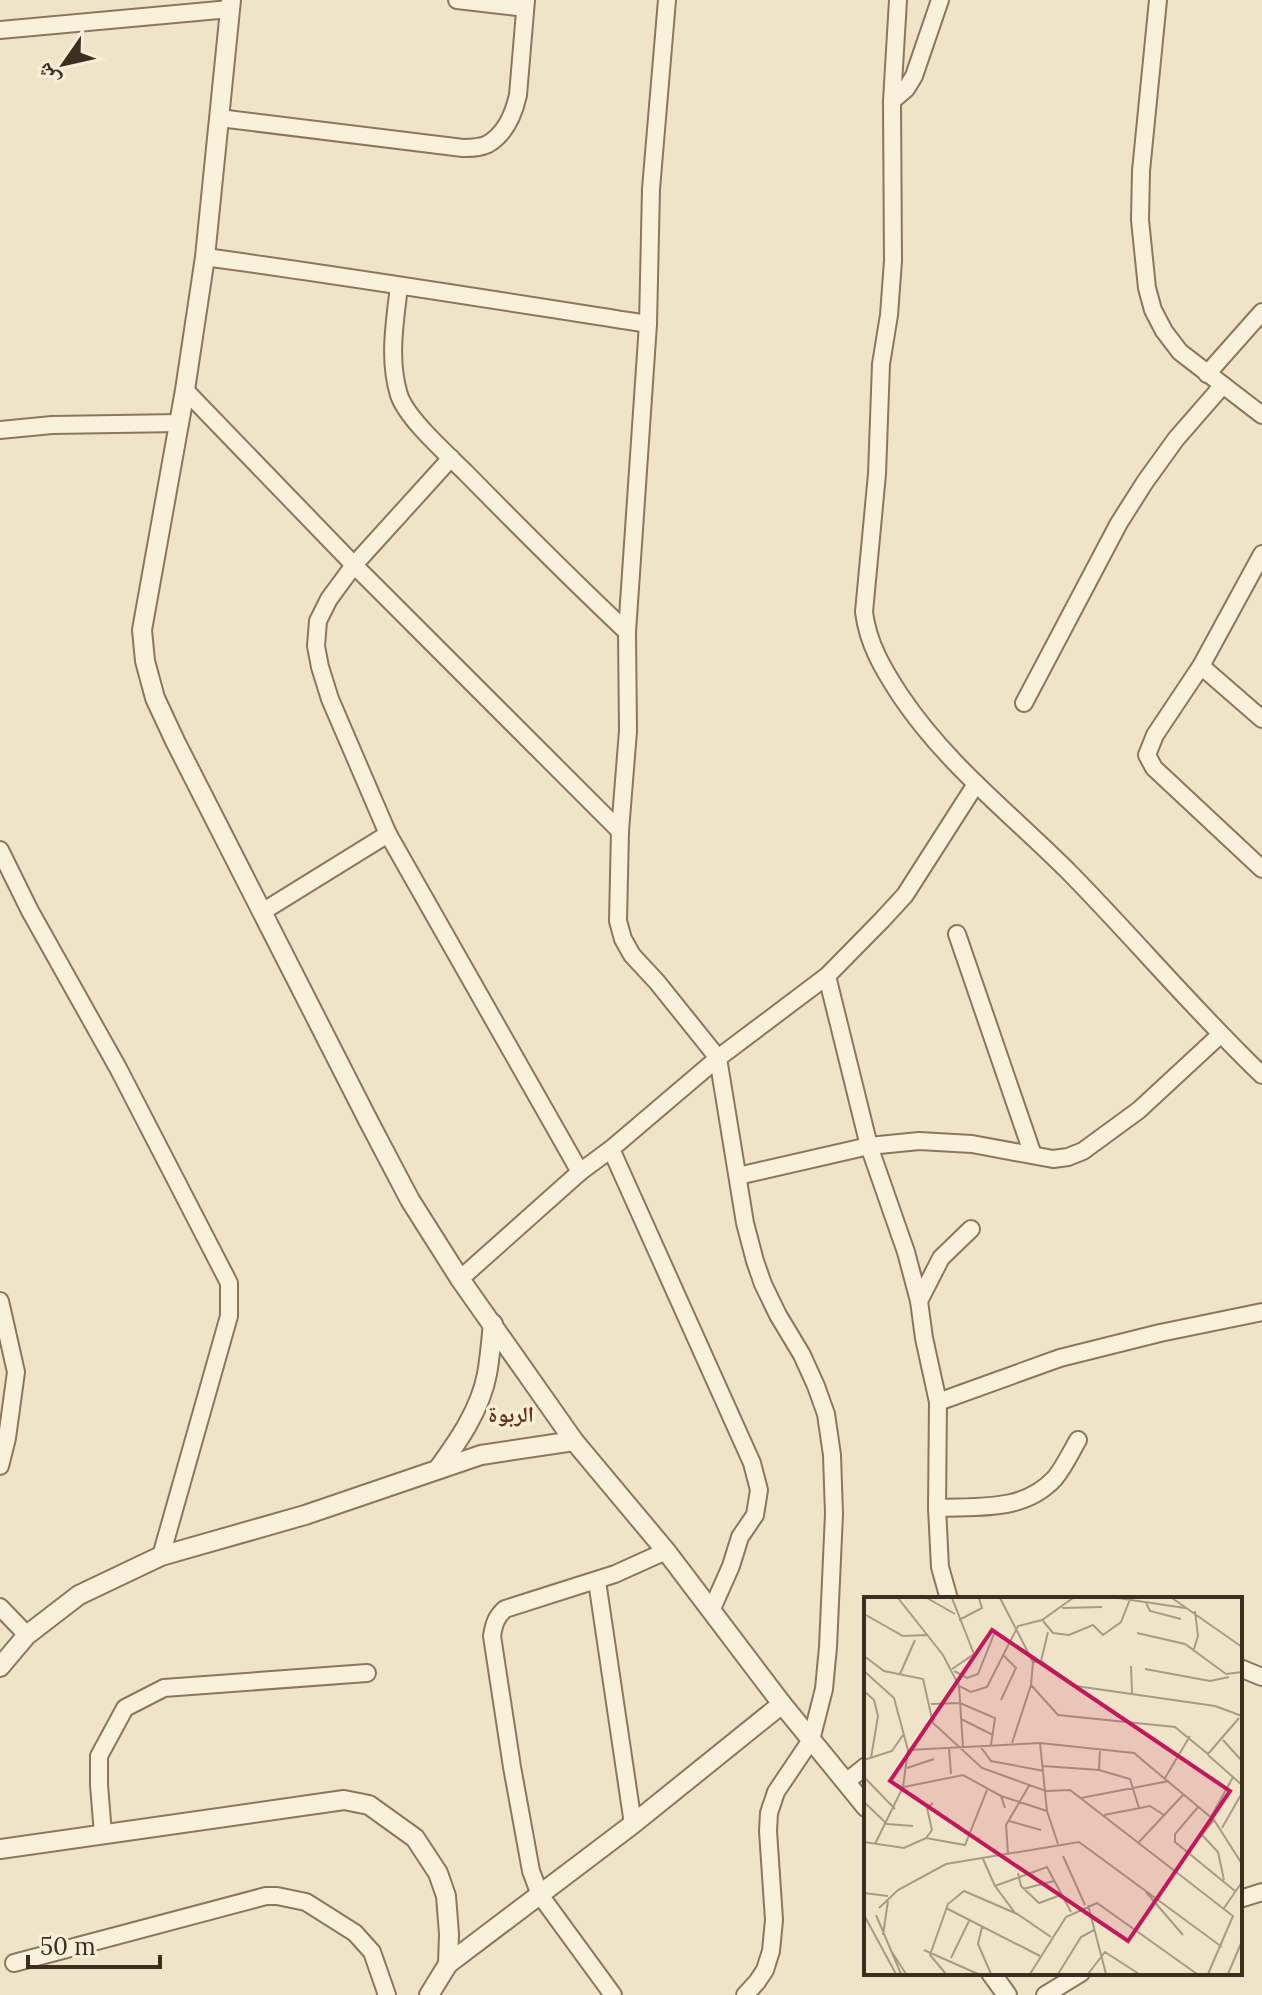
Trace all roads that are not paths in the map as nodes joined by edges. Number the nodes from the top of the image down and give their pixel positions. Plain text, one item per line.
1 (457, 0) edge
2 (667, 0) edge
3 (898, 0) edge
4 (940, 0) edge
5 (1158, 0) edge
6 (525, 4) edge
7 (230, 5) edge
8 (0, 30) edge
9 (892, 101) junction
10 (219, 118) junction
11 (205, 257) junction
12 (399, 286) junction
13 (1262, 312) edge
14 (648, 324) junction
15 (1207, 374) junction
16 (1223, 385) junction
17 (185, 390) junction
18 (1262, 415) edge
19 (180, 423) junction
20 (0, 430) edge
21 (451, 458) junction
22 (1260, 564) edge
23 (354, 565) junction
24 (627, 632) junction
25 (1201, 666) junction
26 (1024, 703) dead end
27 (1262, 719) edge
28 (976, 784) junction
29 (620, 831) junction
30 (388, 834) junction
31 (0, 850) edge
32 (1262, 869) edge
33 (262, 912) junction
34 (957, 934) dead end
35 (827, 976) junction
36 (1220, 1035) junction
37 (718, 1058) junction
38 (1262, 1075) edge
39 (869, 1146) junction
40 (611, 1149) junction
41 (1033, 1155) junction
42 (580, 1172) junction
43 (738, 1176) junction
44 (971, 1229) dead end
45 (460, 1279) junction
46 (0, 1301) edge
47 (919, 1301) junction
48 (1262, 1312) edge
49 (493, 1324) junction
50 (938, 1402) junction
51 (1078, 1440) dead end
52 (574, 1441) junction
53 (0, 1466) edge
54 (438, 1469) junction
55 (937, 1508) junction
56 (666, 1551) junction
57 (161, 1556) junction
58 (597, 1581) junction
59 (948, 1597) edge
60 (0, 1607) edge
61 (711, 1611) junction
62 (27, 1635) junction
63 (0, 1667) edge
64 (1242, 1669) edge
65 (367, 1673) dead end
66 (1262, 1677) edge
67 (782, 1704) junction
68 (811, 1740) junction
69 (864, 1768) edge
70 (846, 1782) junction
71 (864, 1804) edge
72 (633, 1824) junction
73 (103, 1834) junction
74 (0, 1849) edge
75 (540, 1895) junction
76 (14, 1963) dead end
77 (448, 1964) junction
78 (992, 1975) edge
79 (1078, 1975) edge
80 (387, 1995) edge
81 (429, 1995) edge
82 (613, 1995) edge
83 (745, 1995) edge
84 (1007, 1995) edge
85 (1045, 1995) edge

1 - 6 street
2 - 14 street
3 - 9 street
4 - 9 street
5 - 15 street
6 - 10 street
7 - 8 street
7 - 10 street
9 - 28 street
10 - 11 street
11 - 12 street
11 - 17 street
12 - 14 street
12 - 21 street
13 - 15 street
14 - 24 street
15 - 16 street
16 - 18 street
16 - 26 street
17 - 19 street
17 - 23 street
19 - 20 street
19 - 33 street
21 - 23 street
21 - 24 street
22 - 25 street
23 - 29 street
23 - 30 street
24 - 29 street
25 - 27 street
25 - 32 street
28 - 35 street
28 - 36 street
29 - 37 street
30 - 33 street
30 - 42 street
31 - 57 street
33 - 45 street
34 - 41 street
35 - 37 street
35 - 39 street
36 - 38 street
36 - 41 street
37 - 40 street
37 - 43 street
39 - 41 street
39 - 43 street
39 - 47 street
40 - 42 street
40 - 61 street
42 - 45 street
43 - 68 street
44 - 47 street
45 - 49 street
46 - 53 street
47 - 50 street
48 - 50 street
49 - 52 street
49 - 54 street
50 - 55 street
51 - 55 street
52 - 54 street
52 - 56 street
54 - 57 street
55 - 59 street
56 - 58 street
56 - 61 street
57 - 62 street
58 - 72 street
58 - 75 street
60 - 62 street
61 - 67 street
62 - 63 street
64 - 66 street
65 - 73 street
67 - 68 street
67 - 72 street
68 - 70 street
68 - 83 street
69 - 70 street
70 - 71 street
72 - 75 street
73 - 74 street
73 - 77 street
75 - 77 street
75 - 82 street
76 - 80 street
77 - 81 street
78 - 84 street
79 - 85 street

